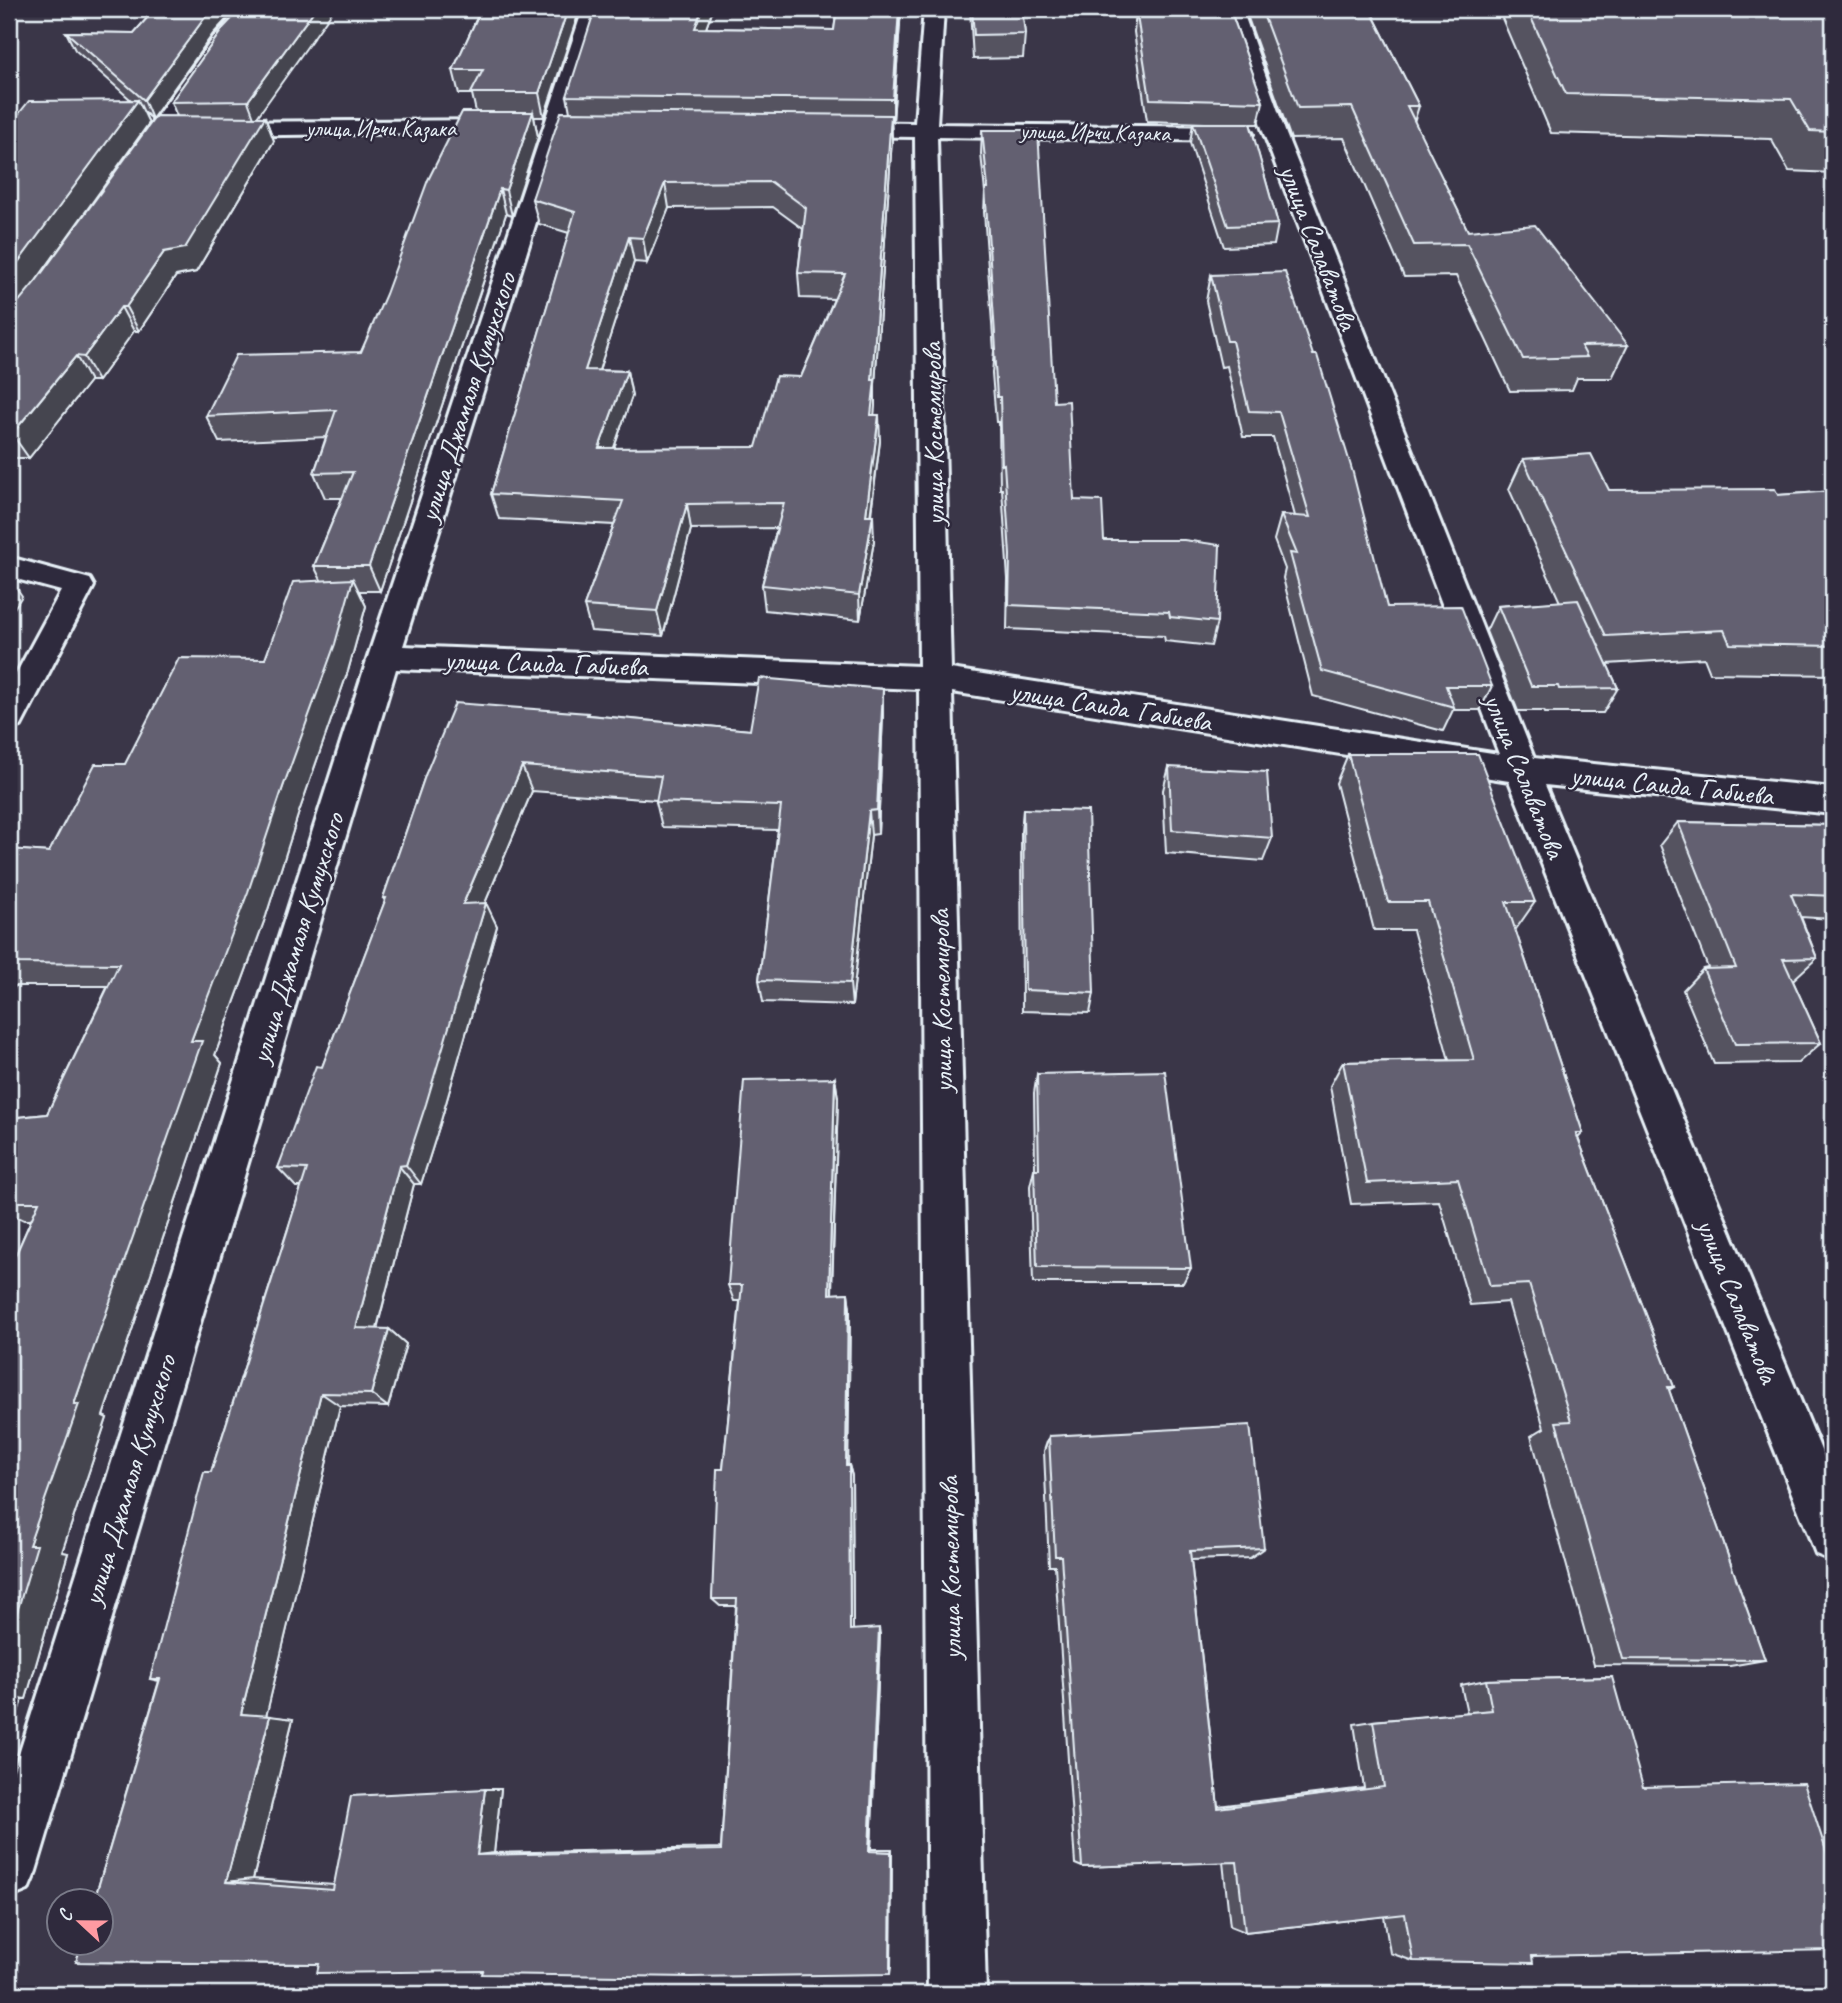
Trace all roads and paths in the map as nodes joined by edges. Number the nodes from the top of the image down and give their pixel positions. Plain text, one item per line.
1 (250, 9) edge
2 (593, 9) edge
3 (934, 9) edge
4 (1232, 9) edge
5 (567, 127) junction
6 (816, 128) edge
7 (926, 129) junction
8 (158, 130) junction
9 (1275, 134) junction
10 (126, 175) edge
11 (9, 567) edge
12 (384, 657) junction
13 (935, 678) junction
14 (9, 717) edge
15 (1522, 771) junction
16 (1833, 800) edge
17 (1833, 1537) edge
18 (9, 1871) edge
19 (957, 1994) edge

1 - 8 street
2 - 5 street, улица Джамаля Кумухского
3 - 7 street, улица Костемирова
4 - 9 street, улица Салаватова
5 - 8 street, улица Ирчи Казака
5 - 12 street, улица Джамаля Кумухского
6 - 7 street, улица Ирчи Казака
7 - 9 street, улица Ирчи Казака
7 - 13 street, улица Костемирова
8 - 10 street
9 - 15 street, улица Салаватова
11 - 14 street
12 - 13 street, улица Саида Габиева
12 - 18 street, улица Джамаля Кумухского
13 - 15 street, улица Саида Габиева
13 - 19 street, улица Костемирова
15 - 16 street, улица Саида Габиева
15 - 17 street, улица Салаватова

